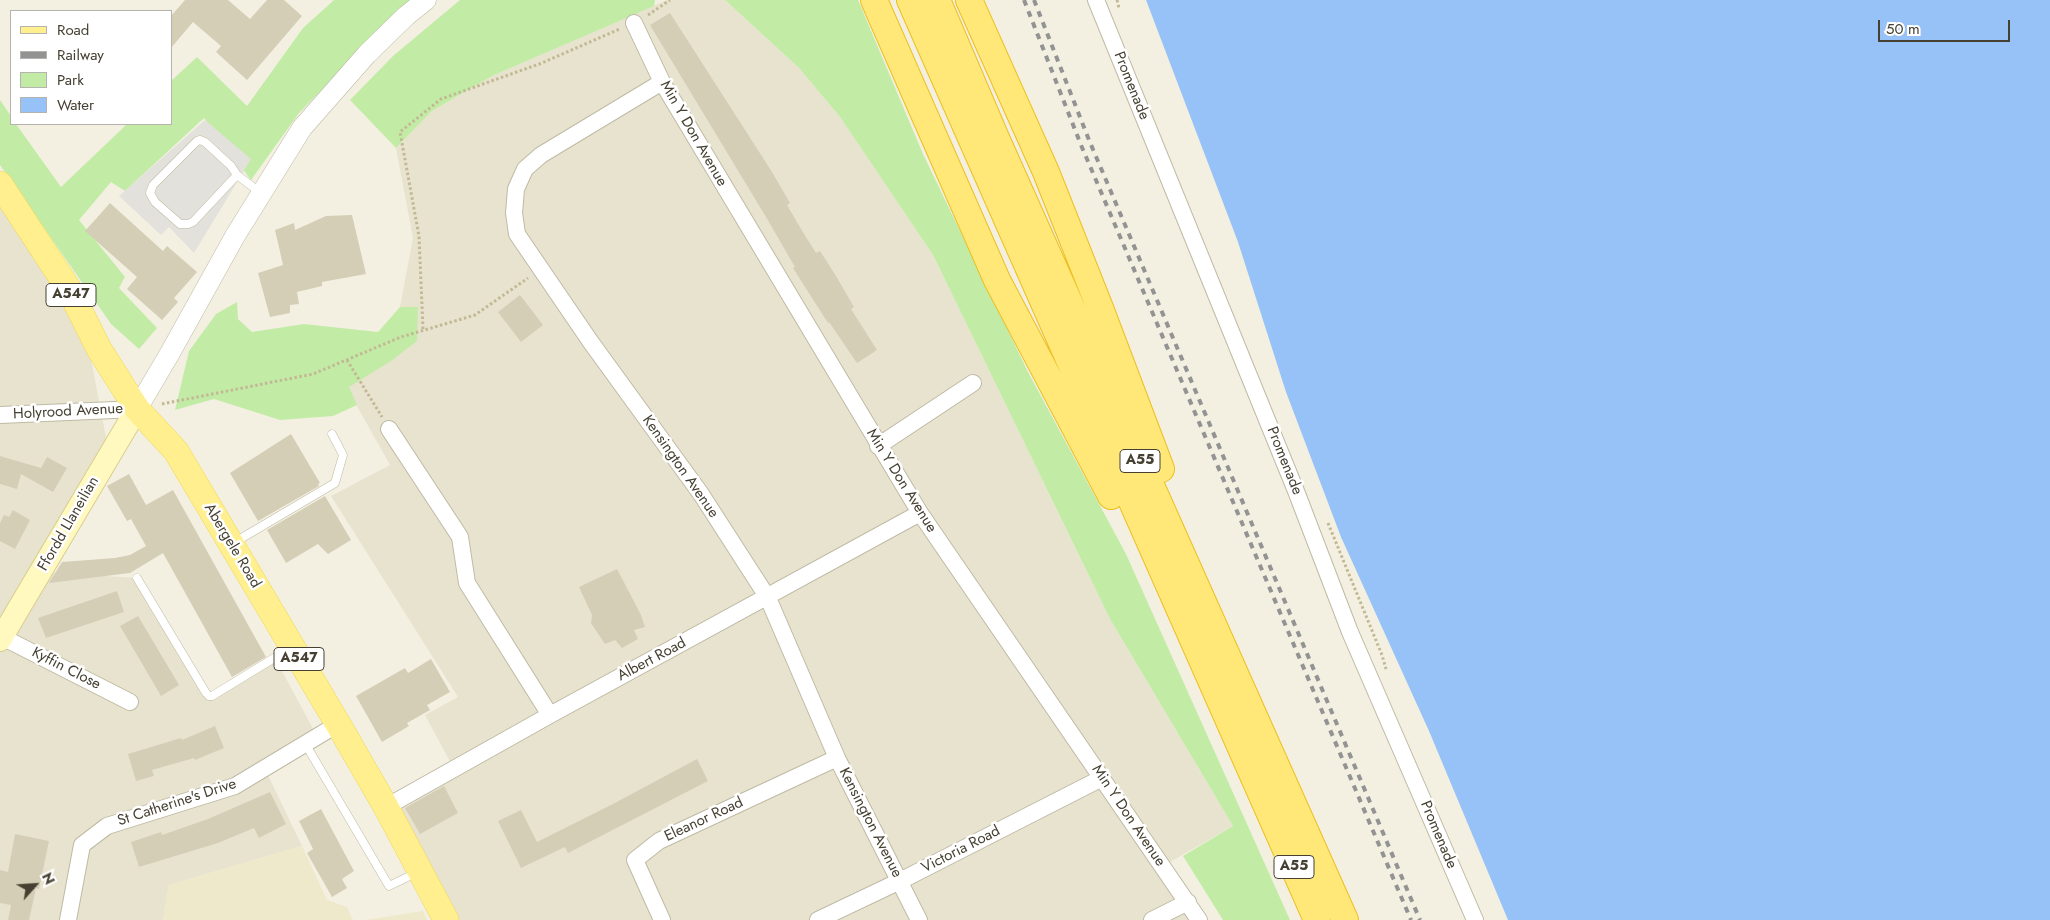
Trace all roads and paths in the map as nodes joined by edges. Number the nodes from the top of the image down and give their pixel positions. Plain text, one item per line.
1 (426, 0) edge
2 (670, 0) edge
3 (874, 0) edge
4 (910, 0) edge
5 (937, 0) edge
6 (968, 0) edge
7 (1096, 0) edge
8 (634, 23) junction
9 (662, 82) junction
10 (237, 174) junction
11 (0, 184) edge
12 (261, 193) junction
13 (540, 269) junction
14 (423, 329) junction
15 (347, 360) junction
16 (973, 383) dead end
17 (137, 409) junction
18 (0, 416) edge
19 (389, 429) joint
20 (332, 434) dead end
21 (878, 446) junction
22 (920, 514) junction
23 (231, 544) junction
24 (137, 578) dead end
25 (768, 598) junction
26 (1, 638) edge
27 (292, 647) junction
28 (1240, 685) junction
29 (130, 702) dead end
30 (1220, 702) junction
31 (550, 715) junction
32 (338, 724) junction
33 (306, 745) junction
34 (837, 758) junction
35 (1102, 778) junction
36 (386, 807) junction
37 (420, 871) junction
38 (900, 881) junction
39 (1188, 902) junction
40 (68, 920) edge
41 (446, 920) edge
42 (662, 920) edge
43 (818, 920) edge
44 (919, 920) edge
45 (1152, 920) edge
46 (1199, 920) edge
47 (1317, 920) edge
48 (1345, 920) edge
49 (1475, 920) edge

1 - 12 street
2 - 8 path
3 - 30 highway
4 - 30 highway, A55
5 - 28 highway, A55
6 - 28 highway
7 - 49 street, Promenade
8 - 9 street, Min Y Don Avenue
8 - 14 path
9 - 13 street, Kensington Avenue
9 - 21 street, Min Y Don Avenue
10 - 10 lane
10 - 12 lane
11 - 17 main road, Abergele Road / A547
12 - 17 street
13 - 14 path
13 - 25 street, Kensington Avenue
14 - 15 path
15 - 17 path
15 - 19 path
16 - 21 street
17 - 18 street, Holyrood Avenue
17 - 23 main road, Abergele Road / A547
17 - 26 main road, Ffordd Llaneilian
19 - 31 street
20 - 23 lane
21 - 22 street, Min Y Don Avenue
22 - 25 street, Albert Road
22 - 35 street, Min Y Don Avenue
23 - 27 main road, Abergele Road / A547
24 - 27 lane
25 - 31 street, Albert Road
25 - 34 street, Kensington Avenue
26 - 29 street, Kyffin Close
27 - 32 main road, Abergele Road / A547
28 - 48 highway, A55
30 - 47 highway, A55
31 - 36 street, Albert Road
32 - 33 street, St Catherine's Drive
32 - 36 main road, Abergele Road / A547
33 - 37 lane
33 - 40 street, St Catherine's Drive
34 - 38 street, Kensington Avenue
34 - 42 street, Eleanor Road
35 - 38 street, Victoria Road
35 - 39 street, Min Y Don Avenue
36 - 37 main road, Abergele Road / A547
37 - 41 main road, Abergele Road / A547
38 - 43 street, Victoria Road
38 - 44 street, Kensington Avenue
39 - 45 street
39 - 46 street, Min Y Don Avenue

